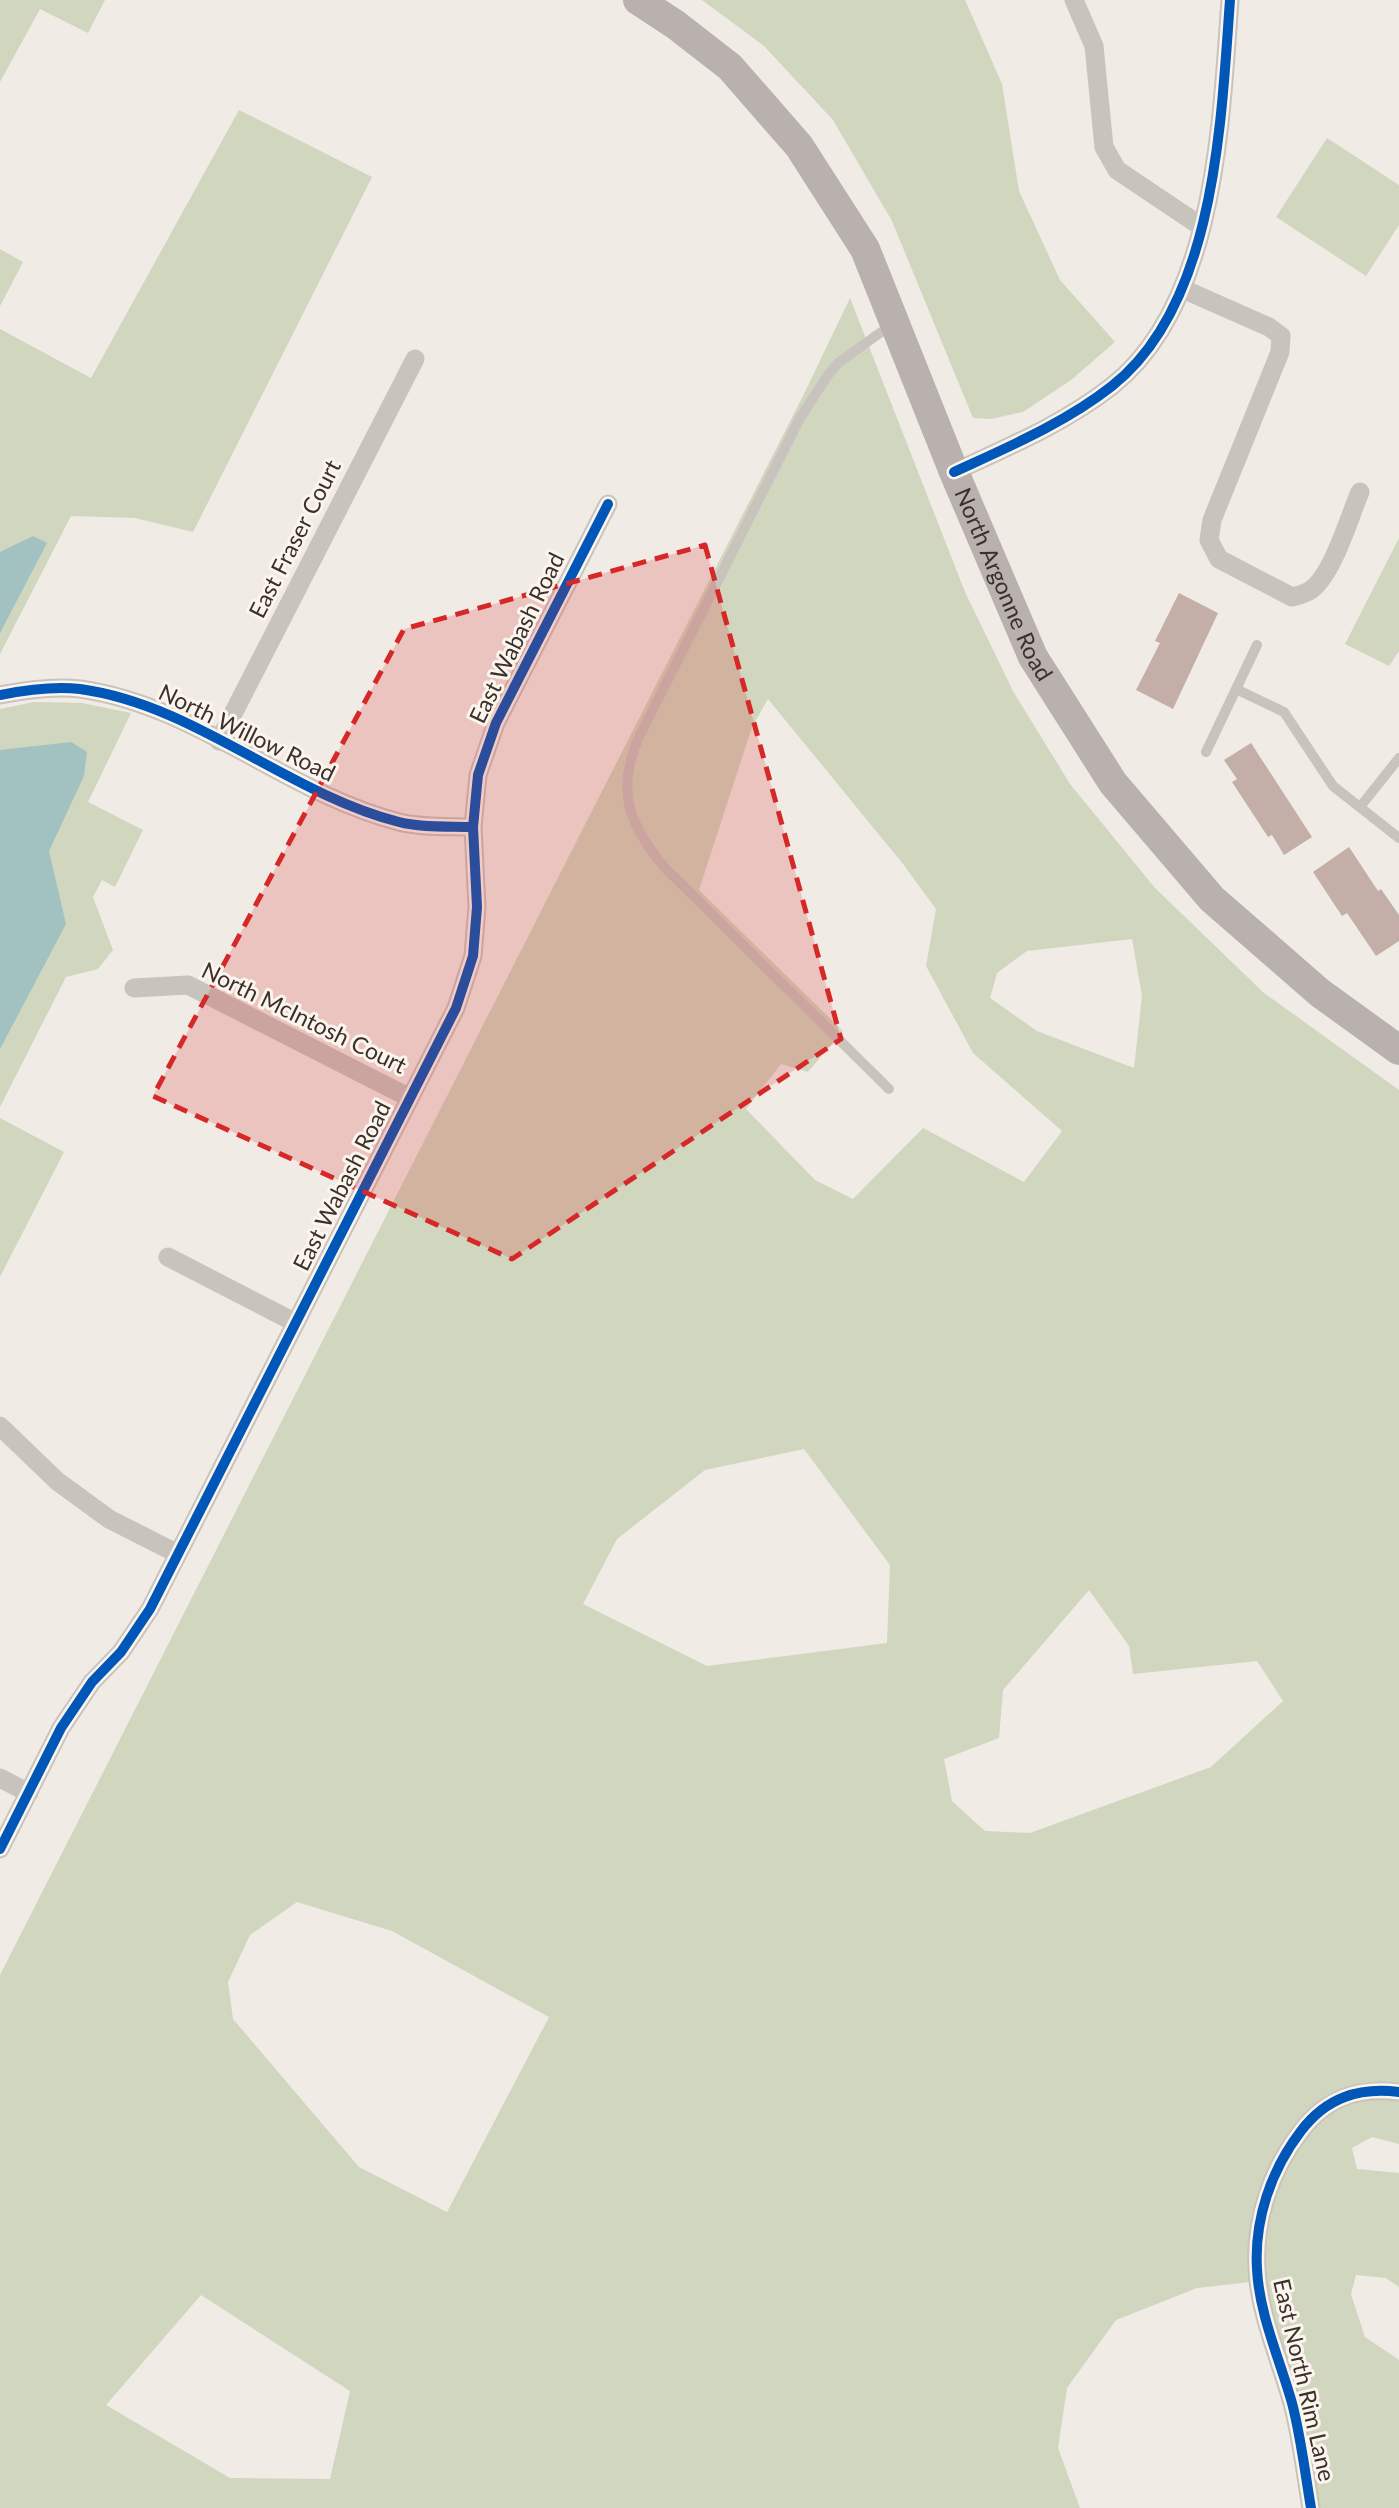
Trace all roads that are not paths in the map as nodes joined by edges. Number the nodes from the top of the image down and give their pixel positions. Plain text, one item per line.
1 (638, 0) edge
2 (1074, 0) edge
3 (1230, 0) edge
4 (1202, 227) junction
5 (1183, 289) junction
6 (894, 323) junction
7 (415, 359) dead end
8 (954, 472) junction
9 (1360, 492) dead end
10 (608, 504) dead end
11 (1257, 645) dead end
12 (1236, 689) junction
13 (0, 695) edge
14 (219, 741) junction
15 (1206, 752) dead end
16 (1399, 758) edge
17 (1360, 807) junction
18 (473, 827) junction
19 (1399, 838) edge
20 (134, 988) dead end
21 (1399, 1050) edge
22 (889, 1089) dead end
23 (410, 1098) junction
24 (168, 1257) dead end
25 (296, 1323) junction
26 (0, 1426) edge
27 (178, 1554) junction
28 (0, 1778) edge
29 (29, 1793) junction
30 (0, 1849) edge
31 (1399, 2092) edge
32 (1311, 2508) edge

1 - 6 main road, North Argonne Road
2 - 4 street
3 - 4 street
4 - 5 street
5 - 8 street
5 - 9 street
6 - 8 main road, North Argonne Road
6 - 22 lane
7 - 14 street, East Fraser Court
8 - 21 main road, North Argonne Road
10 - 18 street, East Wabash Road
11 - 12 lane
12 - 15 lane
12 - 17 lane
13 - 14 street, North Willow Road
14 - 18 street, North Willow Road
16 - 17 lane
17 - 19 lane
18 - 23 street, East Wabash Road
20 - 23 street, North McIntosh Court
23 - 25 street, East Wabash Road
24 - 25 street
25 - 27 street, East Wabash Road
26 - 27 street
27 - 29 street, East Wabash Road
28 - 29 street
29 - 30 street, East Wabash Road
31 - 32 street, East North Rim Lane

